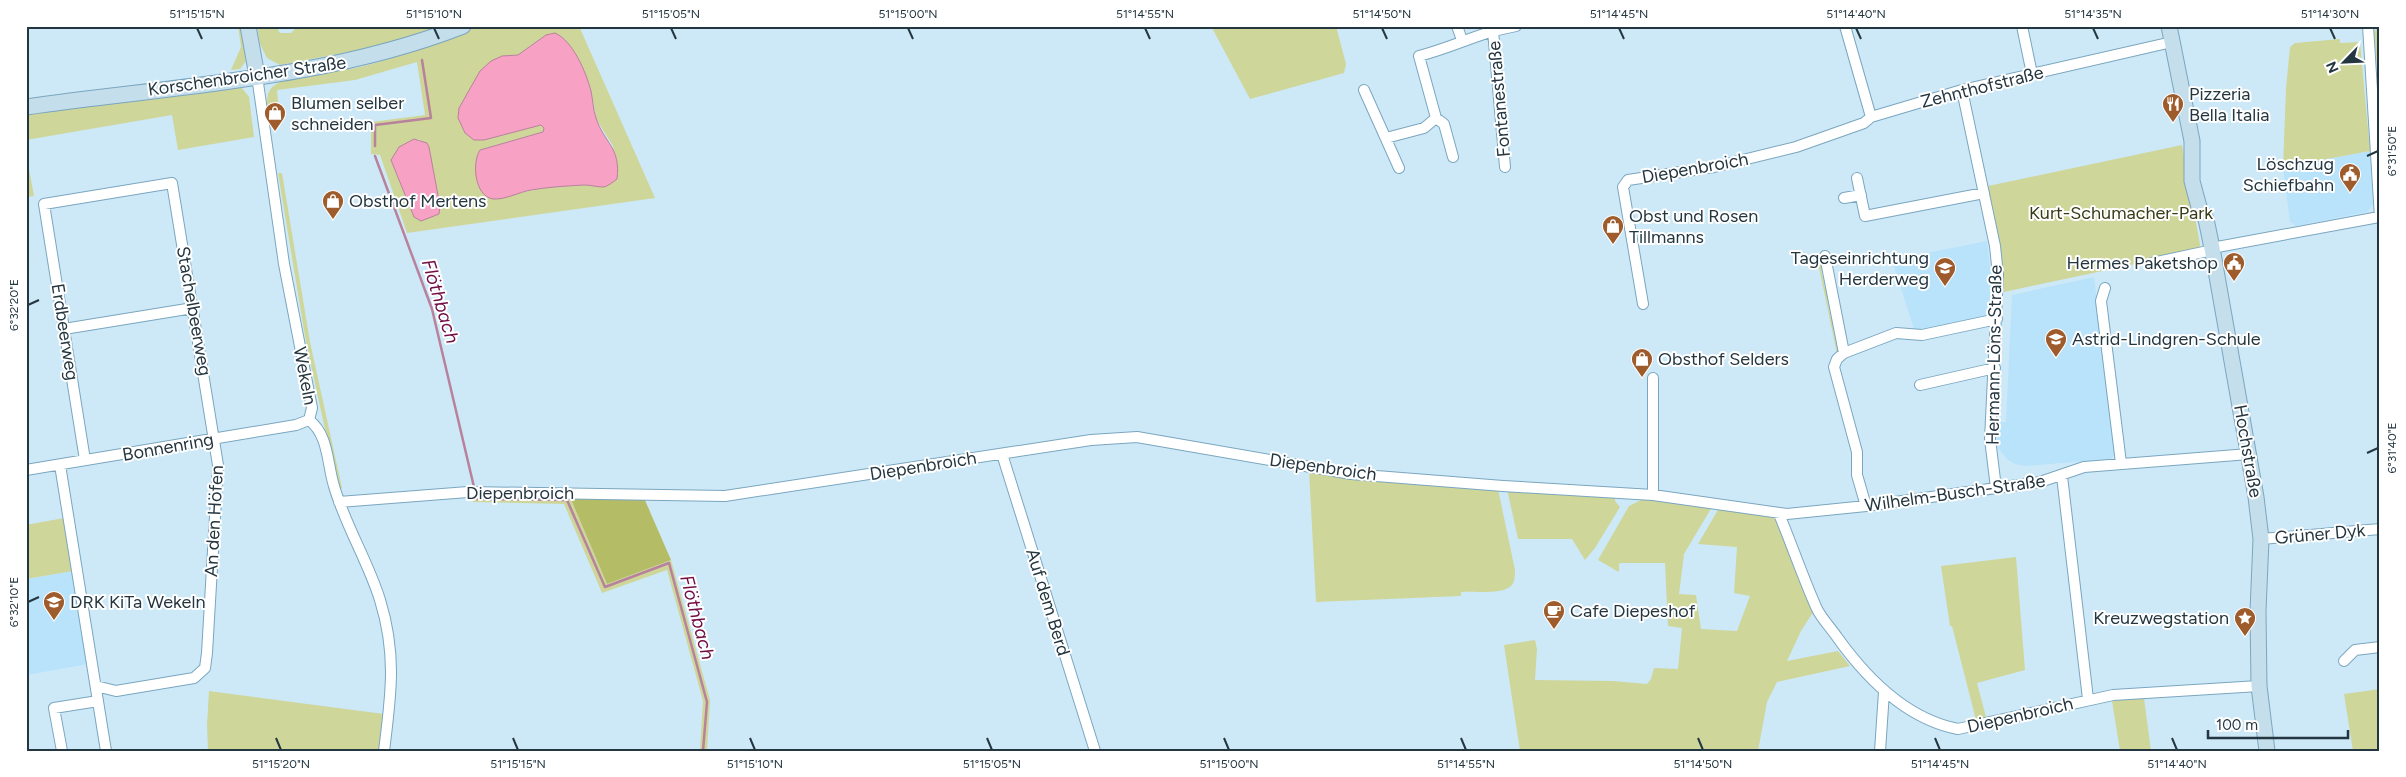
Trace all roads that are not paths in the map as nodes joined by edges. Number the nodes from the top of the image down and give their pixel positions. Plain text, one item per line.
1 (248, 26) edge
2 (463, 26) edge
3 (1457, 26) edge
4 (1516, 26) edge
5 (1845, 26) edge
6 (2022, 26) edge
7 (2169, 26) edge
8 (2368, 26) edge
9 (1493, 31) junction
10 (1462, 40) junction
11 (2172, 42) junction
12 (2032, 74) junction
13 (257, 76) junction
14 (1364, 90) dead end
15 (1962, 90) junction
16 (26, 107) edge
17 (1871, 117) junction
18 (1436, 118) junction
19 (1386, 138) junction
20 (1797, 147) joint
21 (2378, 151) edge
22 (1453, 157) dead end
23 (1505, 167) dead end
24 (1399, 168) dead end
25 (1857, 178) dead end
26 (1984, 193) junction
27 (1861, 195) junction
28 (1844, 198) dead end
29 (44, 204) joint
30 (2380, 217) edge
31 (2212, 248) junction
32 (1825, 256) dead end
33 (2152, 263) dead end
34 (2105, 288) dead end
35 (1643, 304) dead end
36 (193, 308) junction
37 (1997, 319) junction
38 (64, 329) junction
39 (1844, 353) junction
40 (1994, 368) junction
41 (1653, 378) dead end
42 (1920, 385) dead end
43 (309, 420) junction
44 (216, 439) junction
45 (1002, 454) junction
46 (2249, 454) junction
47 (85, 460) junction
48 (2122, 464) junction
49 (60, 465) junction
50 (26, 470) edge
51 (2062, 476) junction
52 (1996, 488) junction
53 (1653, 495) junction
54 (340, 502) junction
55 (1866, 506) junction
56 (1779, 514) junction
57 (2380, 529) edge
58 (2261, 538) junction
59 (2380, 647) edge
60 (2344, 661) dead end
61 (96, 686) junction
62 (2259, 686) junction
63 (1884, 692) junction
64 (2088, 699) junction
65 (98, 701) junction
66 (62, 751) edge
67 (106, 751) edge
68 (384, 751) edge
69 (1095, 751) edge
70 (1880, 751) edge
71 (2267, 751) edge

1 - 13 street
2 - 13 street, Korschenbroicher Straße
3 - 10 street, Fontanestraße
4 - 9 street, Fontanestraße
5 - 17 street
6 - 12 street
7 - 11 street, Hochstraße
8 - 21 street
9 - 10 street, Fontanestraße
9 - 23 street, Fontanestraße
10 - 18 street, Fontanestraße
11 - 12 street, Zehnthofstraße
11 - 31 street, Hochstraße
12 - 15 street, Zehnthofstraße
13 - 16 street, Korschenbroicher Straße
13 - 43 street, Wekeln
14 - 19 street
15 - 17 street, Zehnthofstraße
15 - 26 street, Hermann-Löns-Straße
17 - 20 street, Zehnthofstraße
18 - 19 street
18 - 22 street, Fontanestraße
19 - 24 street
20 - 35 street, Diepenbroich
21 - 30 street
25 - 27 street
26 - 27 street
26 - 37 street, Hermann-Löns-Straße
27 - 28 street
29 - 36 street, Stachelbeerweg
29 - 38 street, Erdbeerweg
30 - 31 street
31 - 33 street
31 - 46 street, Hochstraße
32 - 39 street
34 - 48 street
36 - 38 street
36 - 44 street, Stachelbeerweg
37 - 39 street
37 - 40 street, Hermann-Löns-Straße
38 - 47 street, Erdbeerweg
39 - 55 street
40 - 42 street
40 - 52 street, Hermann-Löns-Straße
41 - 53 street
43 - 44 street, Bonnenring
43 - 54 street, Wekeln
44 - 47 street, Bonnenring
44 - 61 street, An den Höfen
45 - 53 street, Diepenbroich
45 - 54 street, Diepenbroich
45 - 69 street, Auf dem Berd
46 - 48 street, Wilhelm-Busch-Straße
46 - 58 street, Hochstraße
47 - 49 street, Bonnenring
48 - 51 street, Wilhelm-Busch-Straße
49 - 50 street, Bonnenring
49 - 61 street
51 - 52 street, Wilhelm-Busch-Straße
51 - 64 street
52 - 55 street, Wilhelm-Busch-Straße
53 - 56 street
54 - 68 street, Wekeln
55 - 56 street, Wilhelm-Busch-Straße
56 - 63 street, Diepenbroich
57 - 58 street, Grüner Dyk
58 - 62 street, Hochstraße
59 - 60 street
61 - 65 street
62 - 64 street, Diepenbroich
62 - 71 street, Hochstraße
63 - 64 street, Diepenbroich
63 - 70 street
65 - 66 street
65 - 67 street

